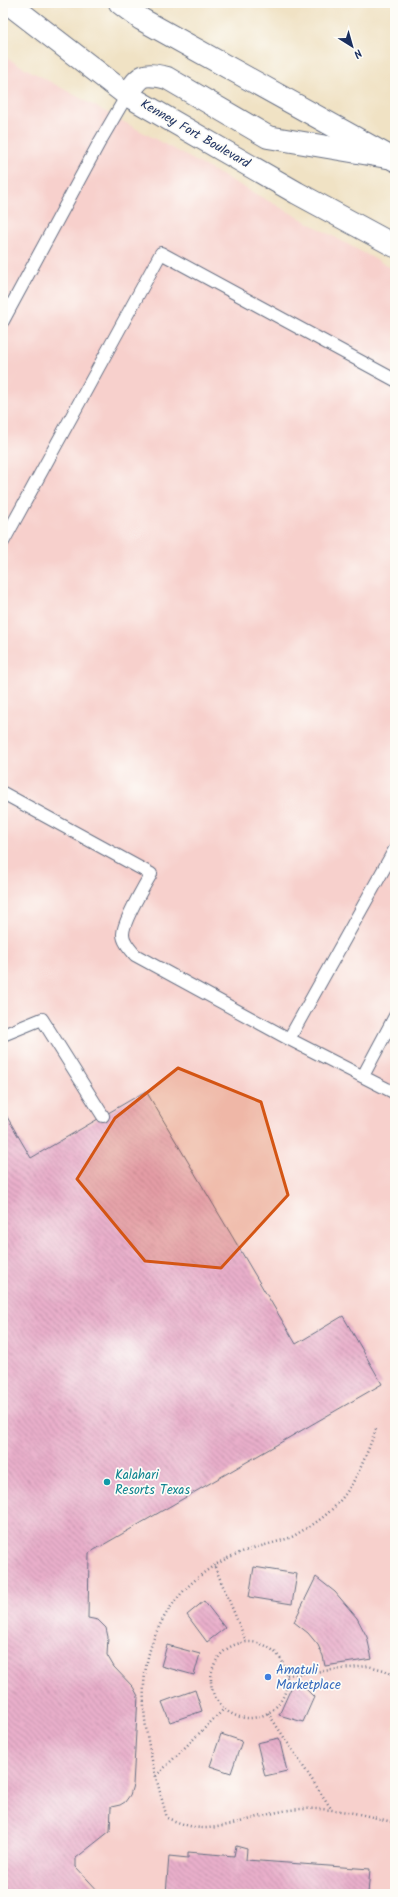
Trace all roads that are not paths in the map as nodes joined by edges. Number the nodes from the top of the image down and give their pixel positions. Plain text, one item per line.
1 (8, 3) edge
2 (120, 3) edge
3 (127, 95) junction
4 (393, 159) edge
5 (395, 246) edge
6 (3, 321) edge
7 (395, 380) edge
8 (3, 542) edge
9 (3, 793) edge
10 (395, 849) edge
11 (395, 1016) edge
12 (3, 1035) edge
13 (289, 1039) junction
14 (363, 1076) junction
15 (395, 1093) edge
16 (103, 1116) dead end

1 - 3 main road, Kenney Fort Boulevard
2 - 4 main road
3 - 4 main road
3 - 5 main road, Kenney Fort Boulevard
3 - 6 lane
7 - 8 lane
9 - 13 lane
10 - 13 lane
11 - 14 lane
12 - 16 lane
13 - 14 lane
14 - 15 lane

